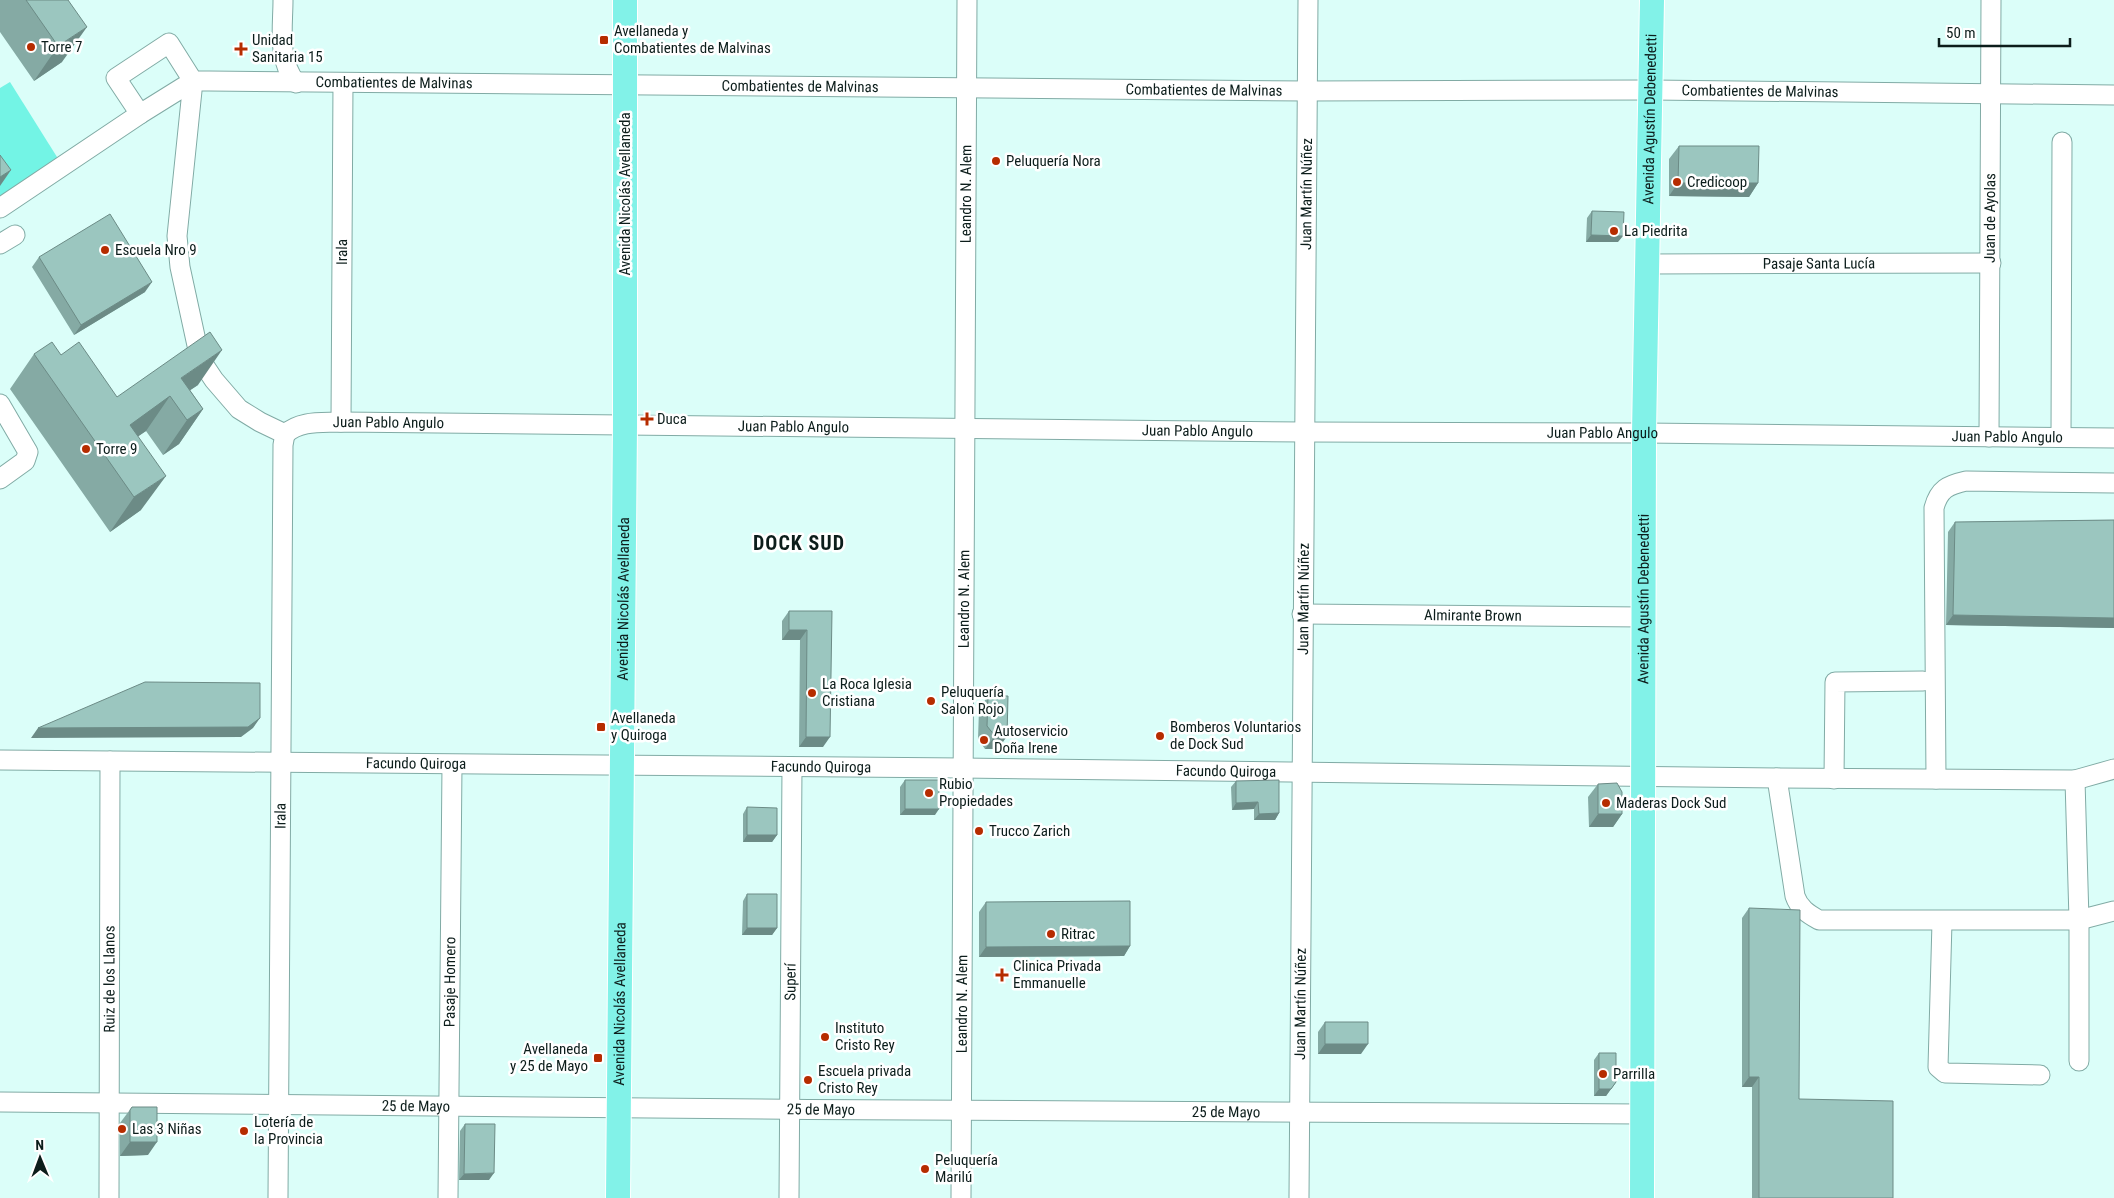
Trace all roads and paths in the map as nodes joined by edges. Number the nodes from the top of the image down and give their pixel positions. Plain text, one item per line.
1 (283, 0) edge
2 (625, 0) edge
3 (967, 0) edge
4 (1308, 0) edge
5 (1652, 0) edge
6 (1991, 0) edge
7 (193, 81) junction
8 (296, 82) junction
9 (343, 83) junction
10 (624, 85) junction
11 (967, 88) junction
12 (1652, 90) junction
13 (1307, 91) junction
14 (1991, 93) junction
15 (2114, 95) edge
16 (140, 114) junction
17 (2062, 142) dead end
18 (0, 208) edge
19 (1991, 263) junction
20 (1647, 264) junction
21 (0, 404) edge
22 (341, 422) junction
23 (625, 426) junction
24 (965, 427) junction
25 (1304, 432) junction
26 (1644, 433) junction
27 (285, 434) junction
28 (1989, 437) junction
29 (2061, 437) junction
30 (2114, 438) edge
31 (0, 479) edge
32 (2114, 483) edge
33 (1302, 614) junction
34 (1644, 616) junction
35 (1923, 681) dead end
36 (0, 760) edge
37 (110, 761) junction
38 (281, 763) junction
39 (452, 765) junction
40 (623, 766) junction
41 (792, 767) junction
42 (962, 768) junction
43 (2114, 769) edge
44 (1301, 772) junction
45 (1643, 776) junction
46 (1777, 778) junction
47 (1834, 778) junction
48 (1936, 779) junction
49 (2075, 780) junction
50 (2114, 911) edge
51 (2079, 920) junction
52 (1942, 922) junction
53 (2079, 1061) dead end
54 (2040, 1075) dead end
55 (0, 1102) edge
56 (109, 1103) junction
57 (279, 1106) junction
58 (618, 1107) junction
59 (448, 1108) junction
60 (790, 1108) junction
61 (962, 1110) junction
62 (1299, 1113) junction
63 (1642, 1114) junction
64 (109, 1198) edge
65 (278, 1198) edge
66 (448, 1198) edge
67 (618, 1198) edge
68 (789, 1198) edge
69 (961, 1198) edge
70 (1299, 1198) edge
71 (1642, 1198) edge

1 - 8 street
2 - 10 main road, Avenida Nicolás Avellaneda
3 - 11 street, Leandro N. Alem
4 - 13 street, Juan Martín Núñez
5 - 12 main road, Avenida Agustín Debenedetti
6 - 14 street, Juan de Ayolas
7 - 8 street, Combatientes de Malvinas
7 - 16 street
7 - 16 street
7 - 27 street
8 - 9 street, Combatientes de Malvinas
9 - 10 street, Combatientes de Malvinas
9 - 22 street, Irala
10 - 11 street, Combatientes de Malvinas
10 - 23 main road, Avenida Nicolás Avellaneda
11 - 13 street, Combatientes de Malvinas
11 - 24 street, Leandro N. Alem
12 - 13 street, Combatientes de Malvinas
12 - 14 street, Combatientes de Malvinas
12 - 20 main road, Avenida Agustín Debenedetti
13 - 25 street, Juan Martín Núñez
14 - 15 street, Combatientes de Malvinas
14 - 19 street, Juan de Ayolas
16 - 18 street
17 - 29 street
19 - 20 street, Pasaje Santa Lucía
19 - 28 street, Juan de Ayolas
20 - 26 main road, Avenida Agustín Debenedetti
21 - 31 street
22 - 23 street, Juan Pablo Angulo
22 - 27 street, Juan Pablo Angulo
23 - 24 street, Juan Pablo Angulo
23 - 40 main road, Avenida Nicolás Avellaneda
24 - 25 street, Juan Pablo Angulo
24 - 42 street, Leandro N. Alem
25 - 26 street, Juan Pablo Angulo
25 - 33 street, Juan Martín Núñez
26 - 28 street, Juan Pablo Angulo
26 - 34 main road, Avenida Agustín Debenedetti
27 - 38 street, Irala
28 - 29 street, Juan Pablo Angulo
29 - 30 street, Juan Pablo Angulo
32 - 48 street
33 - 34 street, Almirante Brown
33 - 44 street, Juan Martín Núñez
34 - 45 main road, Avenida Agustín Debenedetti
35 - 47 street
36 - 37 street, Facundo Quiroga
37 - 38 street, Facundo Quiroga
37 - 56 street, Ruiz de los Llanos
38 - 39 street, Facundo Quiroga
38 - 57 street, Irala
39 - 40 street, Facundo Quiroga
39 - 59 street, Pasaje Homero
40 - 41 street, Facundo Quiroga
40 - 58 main road, Avenida Nicolás Avellaneda
41 - 42 street, Facundo Quiroga
41 - 60 street, Superí
42 - 44 street, Facundo Quiroga
42 - 61 street, Leandro N. Alem
43 - 49 street, Facundo Quiroga
44 - 45 street, Facundo Quiroga
44 - 62 street, Juan Martín Núñez
45 - 46 street, Facundo Quiroga
45 - 63 main road, Avenida Agustín Debenedetti
46 - 47 street, Facundo Quiroga
46 - 52 street
47 - 48 street, Facundo Quiroga
48 - 49 street, Facundo Quiroga
49 - 51 street
50 - 51 street
51 - 52 street
51 - 53 street
52 - 54 street
55 - 56 street, 25 de Mayo
56 - 57 street, 25 de Mayo
56 - 64 street, Ruiz de los Llanos
57 - 59 street, 25 de Mayo
57 - 65 street, Irala
58 - 59 street, 25 de Mayo
58 - 60 street, 25 de Mayo
58 - 67 main road, Avenida Nicolás Avellaneda
59 - 66 street, Pasaje Homero
60 - 61 street, 25 de Mayo
60 - 68 street, Superí
61 - 62 street, 25 de Mayo
61 - 69 street, Leandro N. Alem
62 - 63 street, 25 de Mayo
62 - 70 street, Juan Martín Núñez
63 - 71 main road, Avenida Agustín Debenedetti

